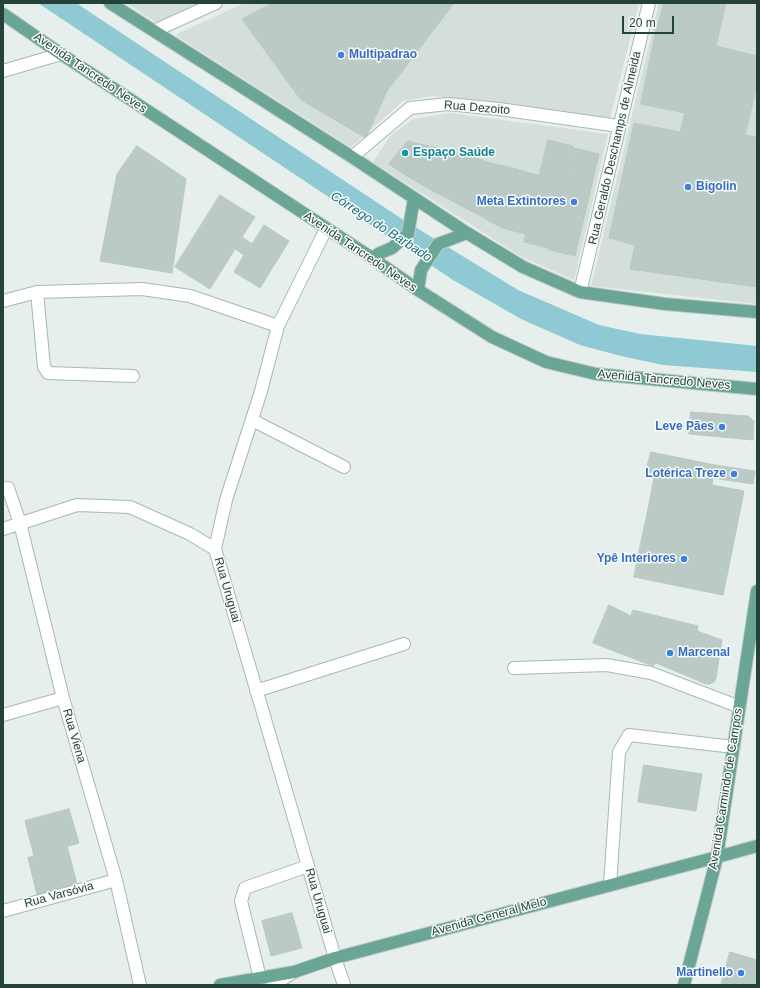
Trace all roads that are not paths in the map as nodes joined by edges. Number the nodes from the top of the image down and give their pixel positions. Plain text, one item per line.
1 (110, 3) edge
2 (216, 3) edge
3 (649, 3) edge
4 (3, 14) edge
5 (154, 31) junction
6 (61, 54) junction
7 (3, 71) edge
8 (619, 126) junction
9 (352, 158) junction
10 (414, 198) junction
11 (326, 229) junction
12 (467, 233) junction
13 (372, 258) junction
14 (418, 290) junction
15 (38, 292) junction
16 (580, 292) junction
17 (3, 301) edge
18 (757, 312) edge
19 (278, 326) junction
20 (133, 376) dead end
21 (757, 389) edge
22 (252, 420) junction
23 (344, 467) dead end
24 (6, 488) edge
25 (20, 523) junction
26 (3, 529) edge
27 (215, 549) junction
28 (757, 591) edge
29 (404, 644) dead end
30 (514, 668) dead end
31 (256, 691) junction
32 (63, 698) junction
33 (740, 707) junction
34 (3, 715) edge
35 (734, 747) junction
36 (757, 846) edge
37 (717, 857) junction
38 (308, 866) junction
39 (116, 880) junction
40 (610, 885) junction
41 (3, 911) edge
42 (335, 958) junction
43 (294, 972) junction
44 (260, 978) junction
45 (140, 985) edge
46 (220, 985) edge
47 (273, 985) edge
48 (344, 985) edge
49 (684, 985) edge

1 - 5 main road
2 - 5 street
3 - 8 street, Rua Geraldo Deschamps de Almeida
4 - 6 main road, Avenida Tancredo Neves
5 - 9 main road
6 - 7 street
6 - 11 main road, Avenida Tancredo Neves
8 - 9 street, Rua Dezoito
8 - 16 street, Rua Geraldo Deschamps de Almeida
9 - 10 main road
10 - 12 main road
10 - 13 main road
11 - 13 main road, Avenida Tancredo Neves
11 - 19 street, Rua Uruguai
12 - 14 main road
12 - 16 main road
13 - 14 main road, Avenida Tancredo Neves
14 - 21 main road, Avenida Tancredo Neves
15 - 17 street
15 - 19 street
15 - 20 street
16 - 18 main road
19 - 22 street, Rua Uruguai
22 - 23 street
22 - 27 street, Rua Uruguai
24 - 25 street, Rua Viena
25 - 26 street
25 - 27 street
25 - 32 street, Rua Viena
27 - 31 street, Rua Uruguai
28 - 33 main road, Avenida Carmindo de Campos
29 - 31 street
30 - 33 street
31 - 38 street, Rua Uruguai
32 - 34 street
32 - 39 street, Rua Viena
33 - 35 main road, Avenida Carmindo de Campos
35 - 37 main road, Avenida Carmindo de Campos
35 - 40 street
36 - 37 main road, Avenida General Melo
37 - 40 main road, Avenida General Melo
37 - 49 main road, Avenida Carmindo de Campos
38 - 42 street, Rua Uruguai
38 - 44 street
39 - 41 street, Rua Varsóvia
39 - 45 street, Rua Viena
40 - 42 main road, Avenida General Melo
42 - 43 main road, Avenida General Melo
42 - 48 street, Rua Uruguai
43 - 44 main road, Avenida General Melo
43 - 47 street
44 - 46 main road, Avenida General Melo

